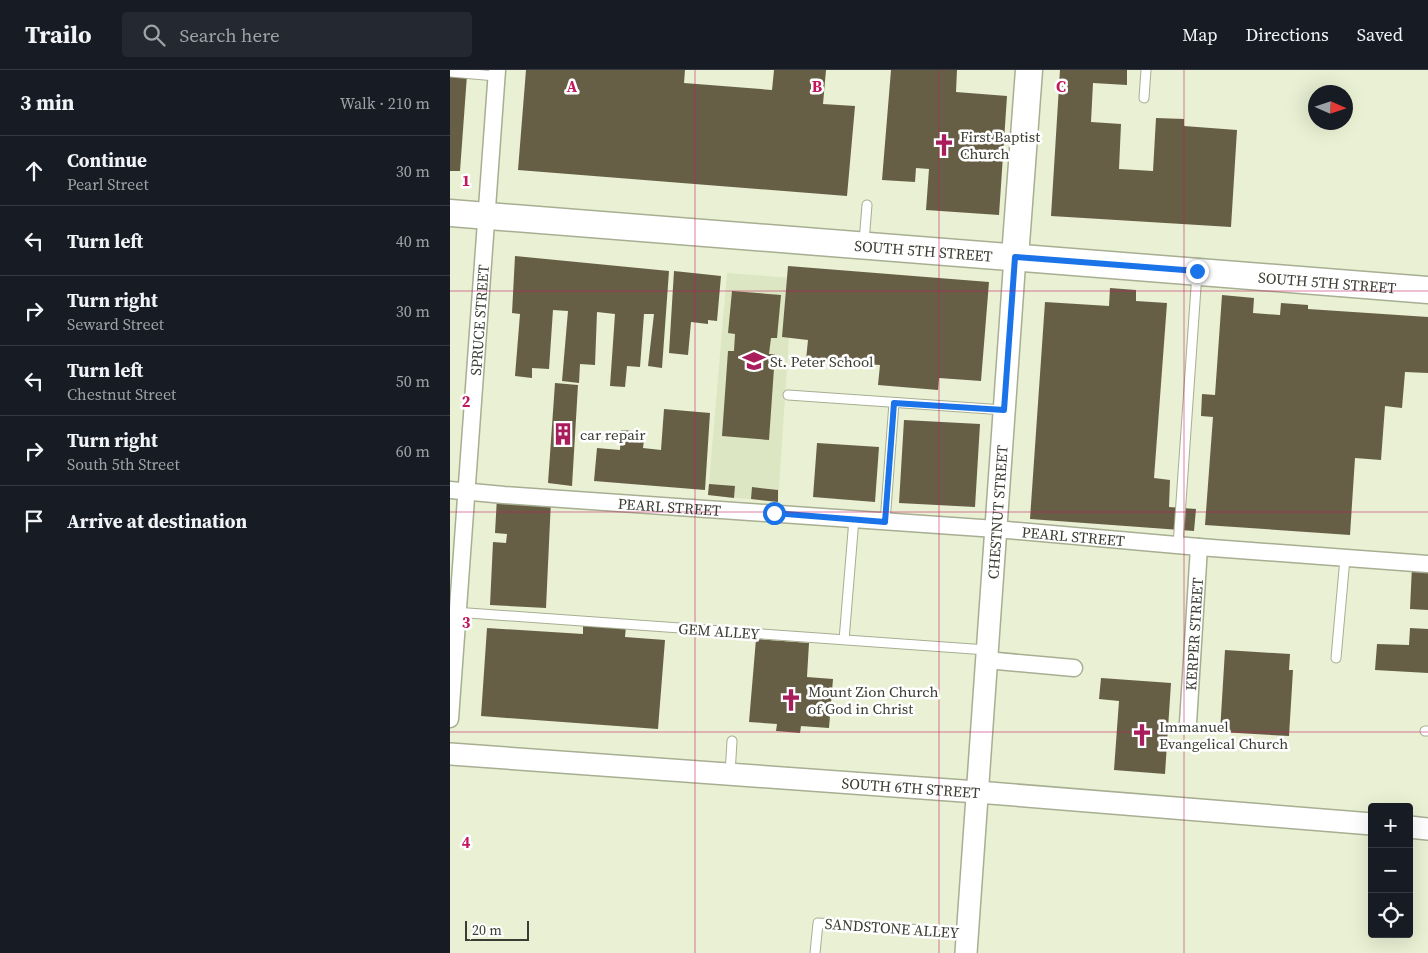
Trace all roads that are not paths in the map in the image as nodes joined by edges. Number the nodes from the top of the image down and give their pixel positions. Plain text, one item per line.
1 (1029, 70) edge
2 (1146, 70) edge
3 (450, 72) edge
4 (497, 73) edge
5 (1144, 98) dead end
6 (867, 205) dead end
7 (450, 213) edge
8 (487, 216) junction
9 (864, 245) junction
10 (1015, 257) junction
11 (1197, 271) junction
12 (1428, 290) edge
13 (788, 395) dead end
14 (894, 403) junction
15 (1004, 410) junction
16 (458, 491) edge
17 (854, 519) junction
18 (885, 522) junction
19 (996, 529) junction
20 (1178, 545) junction
21 (1199, 547) junction
22 (1345, 558) junction
23 (1428, 564) edge
24 (454, 612) edge
25 (844, 640) junction
26 (987, 655) junction
27 (1336, 658) dead end
28 (1074, 668) dead end
29 (450, 719) edge
30 (1188, 723) dead end
31 (732, 741) dead end
32 (450, 754) edge
33 (730, 774) junction
34 (977, 792) junction
35 (1368, 824) edge
36 (1413, 827) edge
37 (1428, 829) edge
38 (966, 943) edge
39 (815, 953) edge

1 - 10 main road, CHESTNUT STREET
2 - 5 lane
3 - 4 lane
4 - 8 street, SPRUCE STREET
6 - 9 lane
7 - 8 main road, SOUTH 5TH STREET
8 - 9 main road, SOUTH 5TH STREET
8 - 16 street, SPRUCE STREET
9 - 10 main road, SOUTH 5TH STREET
10 - 11 main road, SOUTH 5TH STREET
10 - 15 street, CHESTNUT STREET
11 - 12 main road, SOUTH 5TH STREET
11 - 20 lane
13 - 14 lane
14 - 15 lane
14 - 18 lane
15 - 19 street, CHESTNUT STREET
16 - 17 street, PEARL STREET
16 - 24 street, SPRUCE STREET
17 - 18 street, PEARL STREET
17 - 25 lane
18 - 19 street, PEARL STREET
19 - 20 street, PEARL STREET
19 - 26 street, CHESTNUT STREET
20 - 21 street, PEARL STREET
21 - 22 street, PEARL STREET
21 - 30 street, KERPER STREET
22 - 23 street, PEARL STREET
22 - 27 lane
24 - 25 lane, GEM ALLEY
24 - 29 street, SPRUCE STREET
25 - 26 lane, GEM ALLEY
26 - 28 street
26 - 34 street, CHESTNUT STREET
31 - 33 lane
32 - 33 street, SOUTH 6TH STREET
33 - 34 street, SOUTH 6TH STREET
34 - 35 street, SOUTH 6TH STREET
34 - 38 street, CHESTNUT STREET
36 - 37 street
38 - 39 lane, SANDSTONE ALLEY

